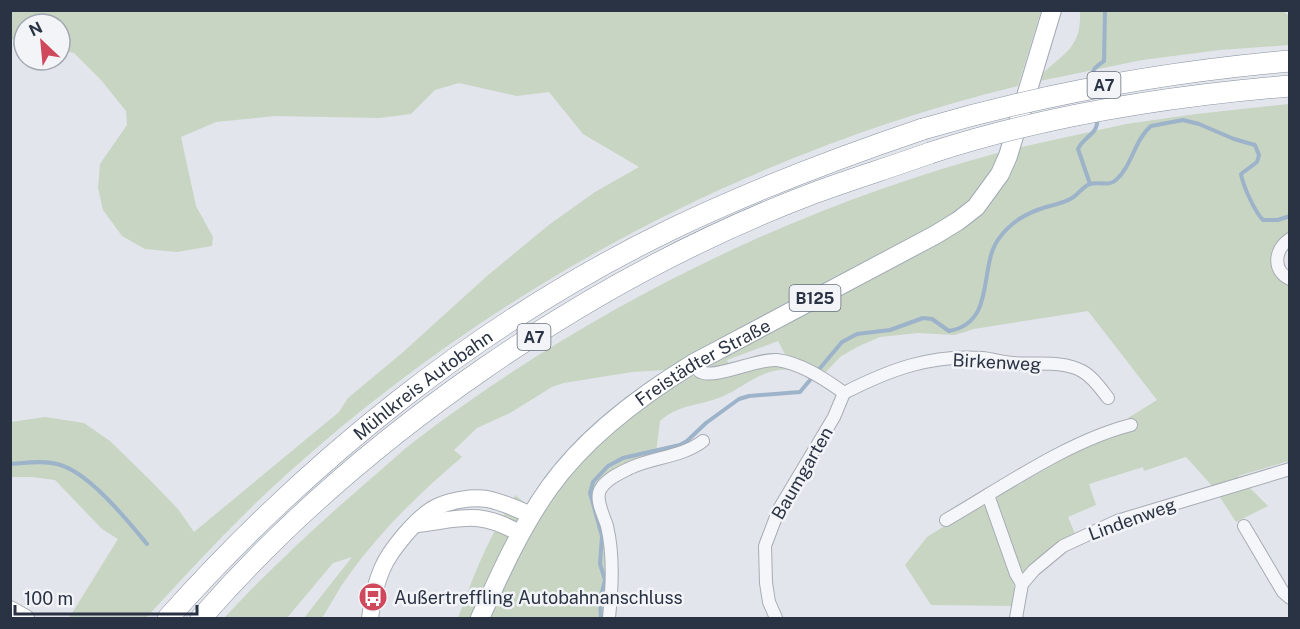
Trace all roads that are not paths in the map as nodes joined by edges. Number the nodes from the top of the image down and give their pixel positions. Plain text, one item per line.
1 (1052, 10) edge
2 (1290, 61) edge
3 (1290, 86) edge
4 (1290, 239) edge
5 (1290, 279) edge
6 (694, 363) junction
7 (844, 393) junction
8 (1108, 398) dead end
9 (1131, 425) dead end
10 (703, 441) dead end
11 (1290, 469) edge
12 (988, 495) junction
13 (531, 515) junction
14 (946, 520) dead end
15 (417, 524) junction
16 (1244, 526) dead end
17 (520, 534) junction
18 (1022, 584) junction
19 (1290, 598) edge
20 (10, 609) edge
21 (26, 618) edge
22 (168, 618) edge
23 (201, 618) edge
24 (370, 618) edge
25 (480, 618) edge
26 (609, 618) edge
27 (776, 618) edge
28 (1016, 618) edge

1 - 6 main road, Freistädter Straße / B125
2 - 22 highway, Mühlkreis Autobahn / A7, bridge
3 - 23 highway, Mühlkreis Autobahn / A7, bridge
4 - 5 street
6 - 7 street
6 - 13 main road, Freistädter Straße / B125
7 - 8 street, Birkenweg
7 - 27 street, Baumgarten
9 - 12 street
10 - 26 street
11 - 18 street, Lindenweg
12 - 14 street
12 - 18 street
13 - 15 street
13 - 17 main road, Freistädter Straße / B125
15 - 17 street
15 - 24 street
16 - 19 street
17 - 25 main road, Freistädter Straße / B125
18 - 28 street
20 - 21 street

